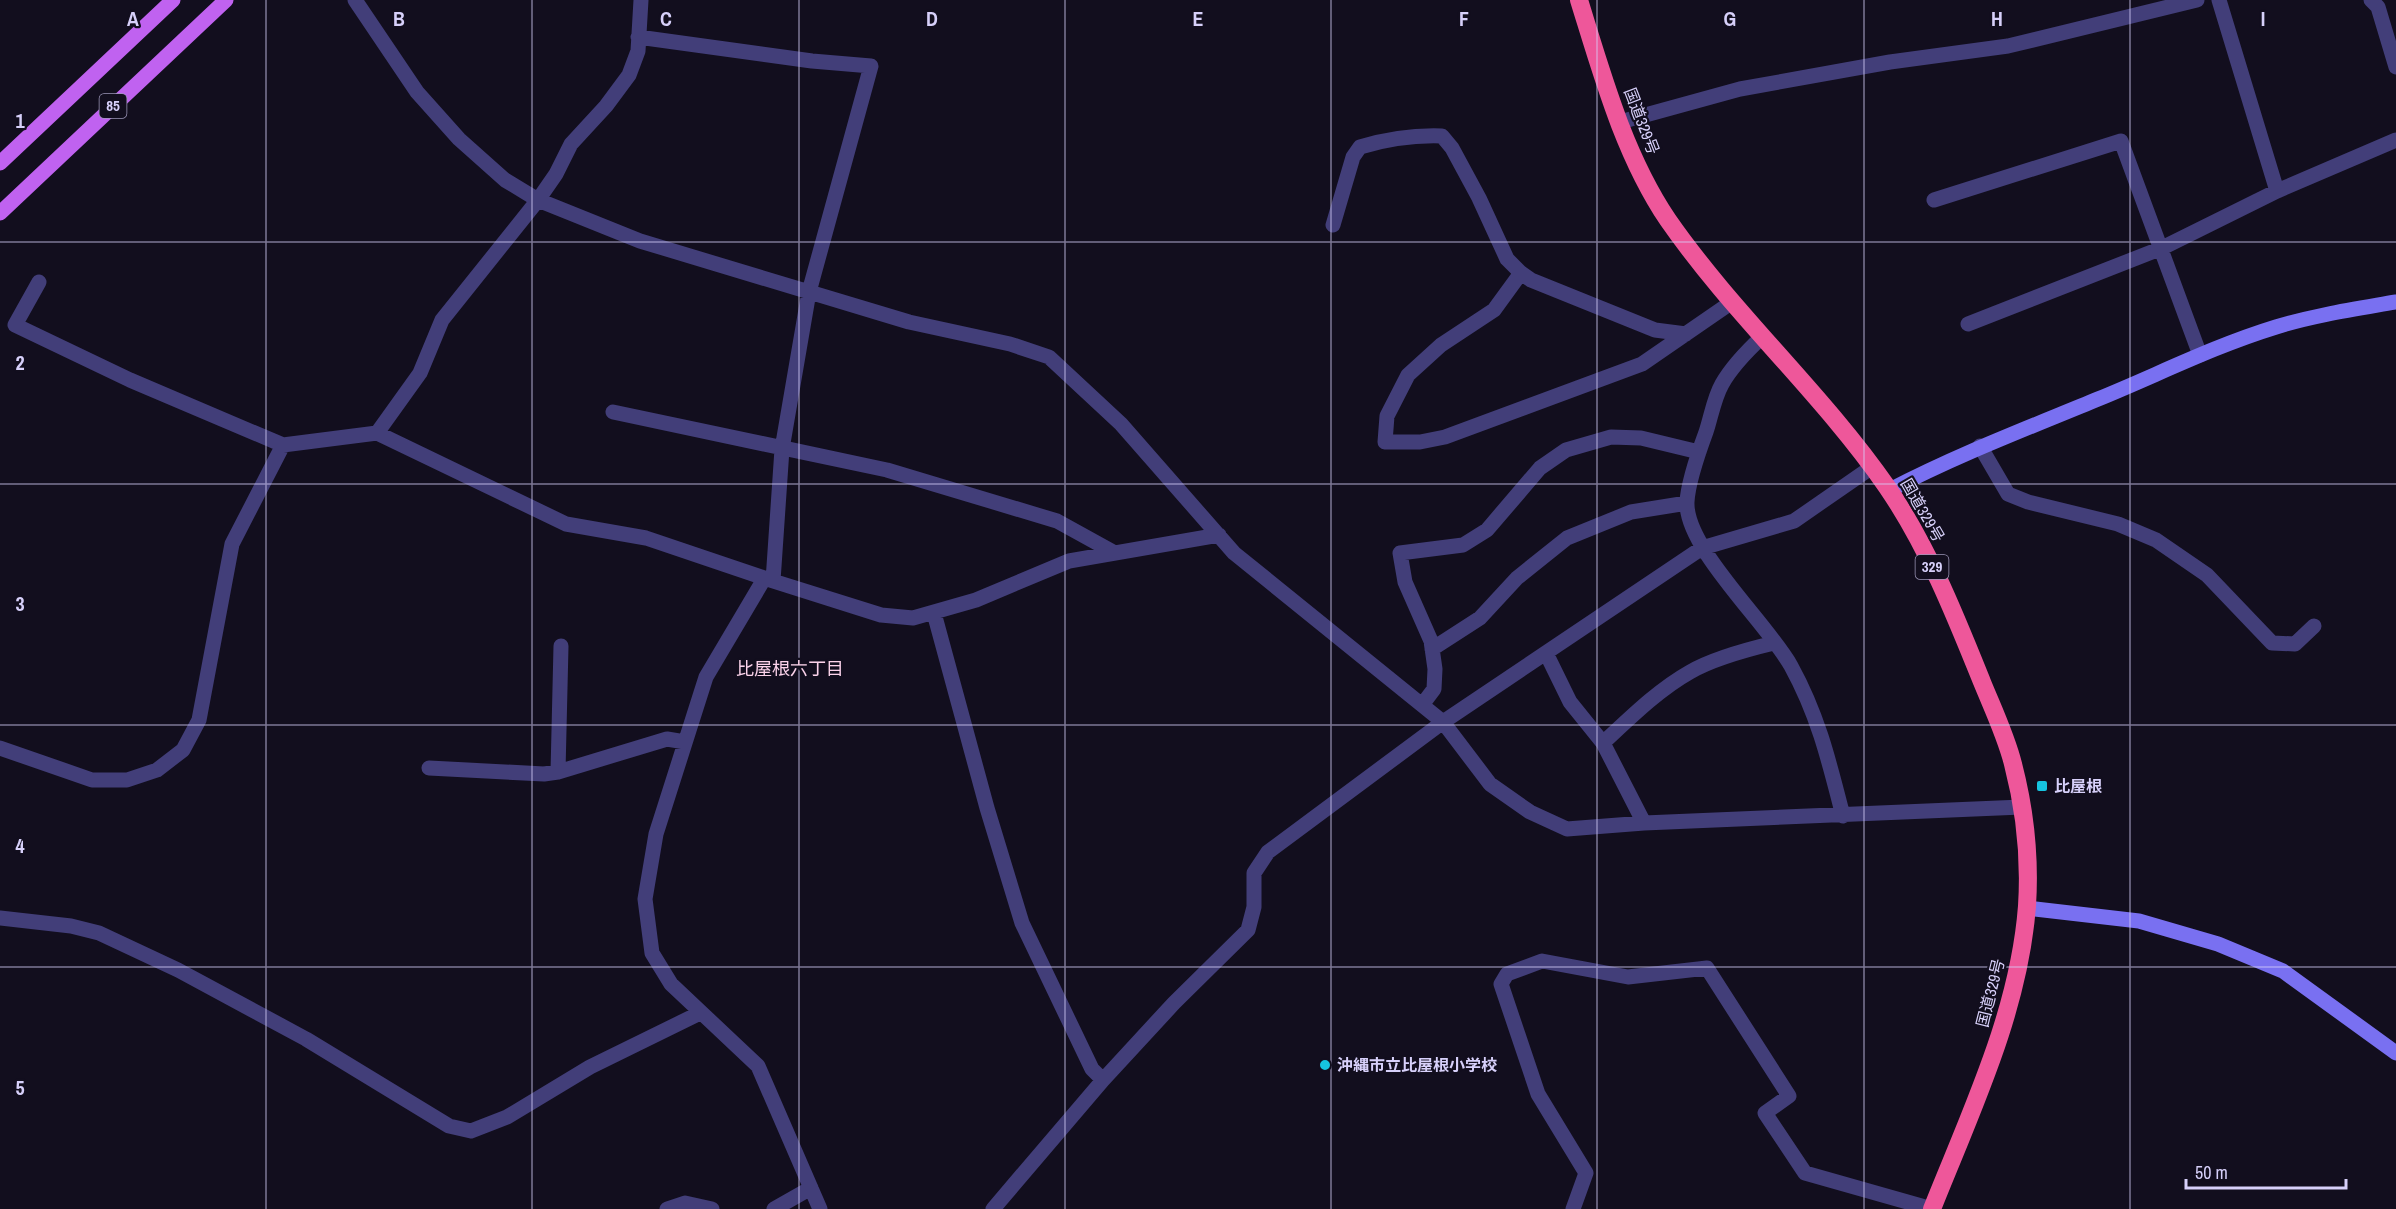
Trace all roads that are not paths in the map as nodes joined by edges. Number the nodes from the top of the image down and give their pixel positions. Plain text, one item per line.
1 (173, 0) edge
2 (225, 0) edge
3 (355, 0) edge
4 (641, 0) edge
5 (1579, 0) edge
6 (2197, 0) edge
7 (2219, 0) edge
8 (2371, 0) edge
9 (638, 37) junction
10 (2396, 67) edge
11 (1620, 122) junction
12 (2396, 140) edge
13 (0, 163) edge
14 (2277, 190) junction
15 (538, 200) junction
16 (1934, 200) dead end
17 (0, 213) edge
18 (1333, 225) dead end
19 (2162, 248) junction
20 (1521, 273) junction
21 (39, 282) dead end
22 (809, 292) junction
23 (1732, 302) junction
24 (2396, 302) edge
25 (1968, 324) dead end
26 (1686, 334) junction
27 (1763, 336) junction
28 (2200, 355) junction
29 (613, 412) dead end
30 (377, 433) junction
31 (283, 444) junction
32 (1980, 446) junction
33 (782, 448) junction
34 (1699, 452) junction
35 (1872, 467) junction
36 (1890, 490) junction
37 (1687, 503) junction
38 (1219, 535) junction
39 (1702, 548) junction
40 (1115, 553) junction
41 (768, 580) junction
42 (934, 613) junction
43 (2314, 626) dead end
44 (1774, 643) junction
45 (561, 646) dead end
46 (1432, 649) junction
47 (1546, 653) junction
48 (1422, 705) junction
49 (1443, 722) junction
50 (686, 742) junction
51 (1603, 743) junction
52 (0, 748) edge
53 (429, 768) dead end
54 (558, 772) junction
55 (2022, 807) junction
56 (1843, 816) junction
57 (1644, 823) junction
58 (2027, 908) junction
59 (0, 918) edge
60 (700, 1013) junction
61 (2396, 1053) edge
62 (1103, 1080) junction
63 (811, 1188) junction
64 (667, 1209) edge
65 (712, 1209) edge
66 (774, 1209) edge
67 (820, 1209) edge
68 (993, 1209) edge
69 (1573, 1209) edge
70 (1932, 1209) edge

1 - 13 main road, 85
2 - 17 main road, 85
3 - 15 street
4 - 9 street
5 - 11 highway, 国道329号 / 329
6 - 11 street
7 - 14 street
8 - 10 street
9 - 15 street
9 - 22 street
11 - 23 highway, 国道329号 / 329
12 - 14 street
14 - 19 street
15 - 22 street
15 - 30 street
16 - 19 street
18 - 20 street
19 - 25 street
19 - 28 street
20 - 26 street
20 - 26 street
21 - 31 street
22 - 33 street
22 - 38 street
23 - 26 street
23 - 27 highway, 国道329号 / 329
24 - 28 street
27 - 34 street
27 - 35 highway, 国道329号 / 329
28 - 32 street
29 - 33 street
30 - 31 street
30 - 41 street
31 - 52 street
32 - 36 street
32 - 43 street
33 - 40 street
33 - 41 street
34 - 37 street
34 - 46 street
35 - 36 highway, 国道329号 / 329
35 - 39 street
36 - 55 highway, 国道329号 / 329
37 - 39 street
37 - 46 street
38 - 40 street
38 - 48 street
39 - 44 street
39 - 47 street
40 - 42 street
41 - 42 street
41 - 50 street
42 - 62 street
44 - 51 street
44 - 56 street
45 - 54 street
46 - 48 street
47 - 49 street
47 - 51 street
48 - 49 street
49 - 57 street
49 - 62 street
50 - 54 street
50 - 60 street
51 - 57 street
53 - 54 street
55 - 56 street
55 - 58 highway, 国道329号 / 329
56 - 57 street
58 - 61 street
58 - 70 highway, 国道329号 / 329
59 - 60 street
60 - 63 street
62 - 68 street
63 - 66 street
63 - 67 street
64 - 65 street
69 - 70 street

